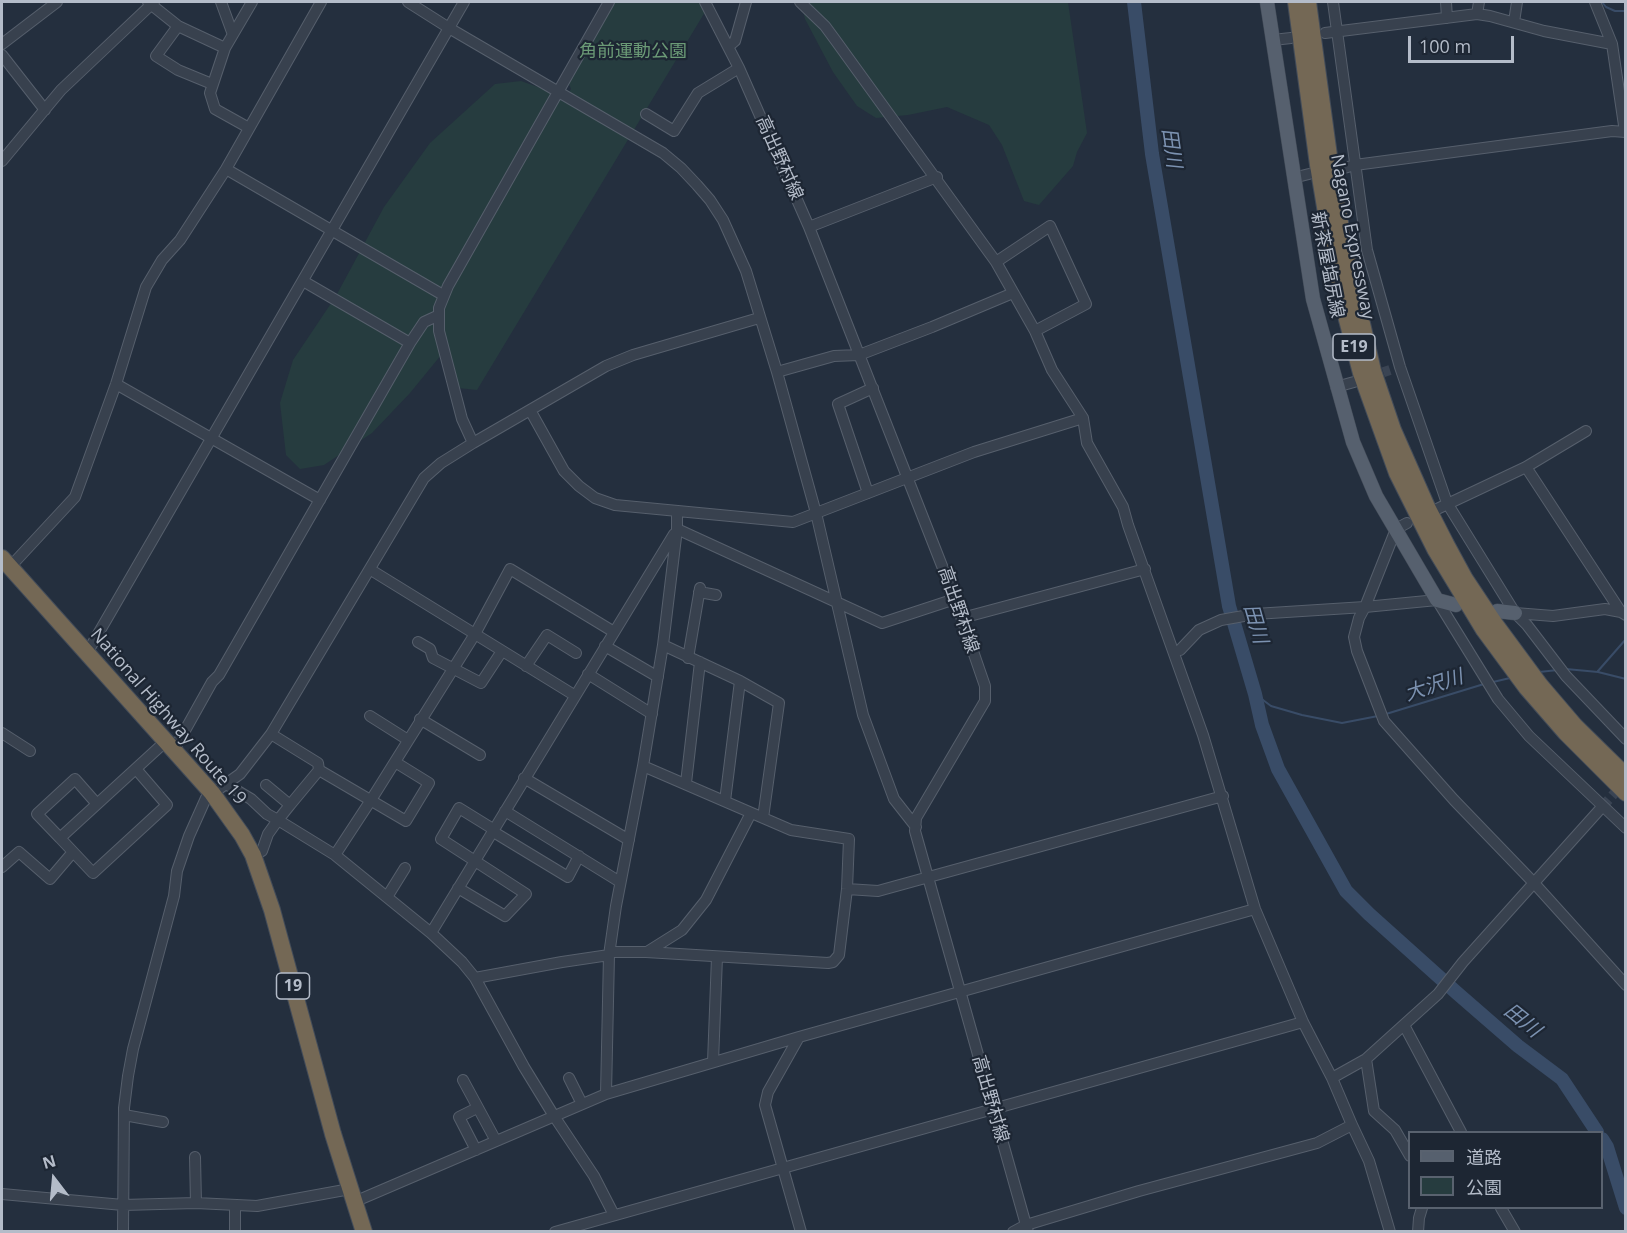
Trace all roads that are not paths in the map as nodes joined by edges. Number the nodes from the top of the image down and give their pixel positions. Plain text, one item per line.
1 (57, 2) edge
2 (221, 2) edge
3 (252, 2) edge
4 (321, 2) edge
5 (408, 2) edge
6 (464, 2) edge
7 (609, 2) edge
8 (705, 2) edge
9 (746, 2) edge
10 (800, 2) edge
11 (1267, 2) edge
12 (1296, 2) edge
13 (1308, 2) edge
14 (1333, 2) edge
15 (1446, 2) edge
16 (1479, 2) edge
17 (1517, 2) edge
18 (1594, 2) edge
19 (151, 3) edge
20 (1477, 14) junction
21 (1447, 18) junction
22 (1514, 22) junction
23 (178, 26) junction
24 (448, 28) junction
25 (1337, 31) junction
26 (232, 32) junction
27 (1325, 33) dead end
28 (1290, 38) dead end
29 (1273, 40) junction
30 (2, 44) edge
31 (1612, 44) junction
32 (729, 46) junction
33 (225, 48) junction
34 (2, 55) edge
35 (739, 68) junction
36 (213, 84) junction
37 (558, 90) junction
38 (45, 110) junction
39 (646, 114) dead end
40 (249, 128) junction
41 (1625, 132) edge
42 (2, 161) edge
43 (1355, 165) junction
44 (1344, 168) dead end
45 (226, 169) junction
46 (1310, 174) dead end
47 (937, 177) junction
48 (1293, 178) junction
49 (809, 227) junction
50 (332, 231) junction
51 (996, 262) junction
52 (303, 281) junction
53 (1013, 293) junction
54 (443, 295) junction
55 (437, 316) junction
56 (759, 318) junction
57 (1035, 331) junction
58 (410, 343) junction
59 (860, 355) junction
60 (777, 372) junction
61 (1354, 381) dead end
62 (116, 384) junction
63 (1336, 387) junction
64 (873, 388) junction
65 (530, 410) junction
66 (1083, 418) junction
67 (1586, 431) dead end
68 (212, 438) junction
69 (473, 442) junction
70 (1526, 467) junction
71 (909, 477) junction
72 (868, 493) junction
73 (320, 500) junction
74 (1447, 502) junction
75 (1437, 508) dead end
76 (677, 512) junction
77 (816, 513) junction
78 (1402, 526) junction
79 (678, 529) junction
80 (6, 562) edge
81 (1145, 569) junction
82 (371, 570) junction
83 (716, 595) dead end
84 (956, 599) junction
85 (1437, 600) junction
86 (837, 602) junction
87 (1456, 604) dead end
88 (1365, 607) junction
89 (1497, 611) dead end
90 (1515, 613) junction
91 (1623, 614) edge
92 (963, 618) junction
93 (614, 632) junction
94 (475, 634) junction
95 (418, 642) dead end
96 (663, 645) junction
97 (605, 646) junction
98 (1180, 650) junction
99 (502, 651) junction
100 (87, 653) junction
101 (576, 653) dead end
102 (688, 657) junction
103 (1513, 660) junction
104 (700, 662) junction
105 (526, 666) junction
106 (452, 669) junction
107 (588, 674) junction
108 (657, 677) junction
109 (740, 681) junction
110 (1533, 686) junction
111 (574, 696) junction
112 (652, 714) junction
113 (370, 716) dead end
114 (420, 719) junction
115 (2, 733) edge
116 (271, 734) junction
117 (1203, 735) junction
118 (1626, 739) edge
119 (408, 740) junction
120 (170, 745) junction
121 (30, 751) dead end
122 (480, 755) dead end
123 (395, 762) junction
124 (644, 766) junction
125 (136, 769) junction
126 (320, 770) junction
127 (1626, 776) edge
128 (524, 778) junction
129 (686, 783) junction
130 (266, 785) dead end
131 (219, 788) junction
132 (1626, 793) edge
133 (1222, 796) junction
134 (371, 800) junction
135 (725, 801) junction
136 (98, 804) junction
137 (290, 805) junction
138 (1602, 807) junction
139 (505, 811) junction
140 (751, 813) junction
141 (763, 818) junction
142 (278, 820) junction
143 (916, 827) junction
144 (1626, 828) edge
145 (493, 830) junction
146 (60, 838) junction
147 (629, 840) junction
148 (73, 852) junction
149 (253, 855) junction
150 (335, 855) junction
151 (579, 856) junction
152 (475, 861) junction
153 (2, 867) edge
154 (405, 868) dead end
155 (928, 877) junction
156 (620, 882) junction
157 (1534, 883) junction
158 (458, 888) junction
159 (847, 889) junction
160 (387, 897) junction
161 (1255, 909) junction
162 (431, 933) junction
163 (646, 952) junction
164 (609, 954) junction
165 (717, 957) junction
166 (475, 978) junction
167 (1626, 985) edge
168 (961, 993) junction
169 (1303, 1022) junction
170 (1404, 1025) junction
171 (799, 1037) junction
172 (1366, 1059) junction
173 (713, 1062) junction
174 (569, 1078) dead end
175 (1332, 1078) junction
176 (462, 1080) dead end
177 (606, 1094) junction
178 (582, 1104) junction
179 (477, 1108) junction
180 (992, 1110) junction
181 (124, 1115) junction
182 (554, 1116) junction
183 (163, 1122) dead end
184 (1352, 1125) junction
185 (1460, 1131) edge
186 (496, 1142) junction
187 (476, 1150) junction
188 (1408, 1153) edge
189 (195, 1157) dead end
190 (783, 1168) junction
191 (2, 1194) edge
192 (352, 1196) junction
193 (196, 1203) junction
194 (123, 1205) junction
195 (235, 1205) junction
196 (1422, 1209) edge
197 (1502, 1209) edge
198 (614, 1215) junction
199 (1027, 1228) edge
200 (123, 1232) edge
201 (235, 1232) edge
202 (364, 1232) edge
203 (555, 1232) edge
204 (801, 1232) edge
205 (1013, 1232) edge
206 (1390, 1232) edge
207 (1419, 1232) edge
208 (1515, 1232) edge

1 - 30 street
2 - 26 street
3 - 26 street
4 - 40 street
5 - 24 street
6 - 24 street
7 - 37 street
8 - 32 street, 高出野村線
9 - 32 street
10 - 47 street
11 - 29 main road, 新茶屋塩尻線
12 - 103 highway, Nagano Expressway / E19
13 - 103 highway, Nagano Expressway / E19
14 - 25 street
15 - 21 street
16 - 20 street
17 - 22 street
18 - 31 street
19 - 23 street
19 - 38 street
20 - 21 street
20 - 22 street
21 - 25 street
22 - 31 street
23 - 33 street
23 - 36 street
24 - 37 street
24 - 50 street
25 - 27 street
25 - 43 street
26 - 33 street
28 - 29 street
29 - 48 main road, 新茶屋塩尻線
31 - 41 street
32 - 35 street, 高出野村線
33 - 36 street
34 - 38 street
35 - 39 street
35 - 49 street, 高出野村線
36 - 40 street
37 - 54 street
37 - 56 street
38 - 42 street
40 - 45 street
41 - 43 street
43 - 44 street
43 - 74 street
45 - 50 street
45 - 62 street
46 - 48 street
47 - 49 street
47 - 51 street
48 - 63 main road, 新茶屋塩尻線
49 - 59 street, 高出野村線
50 - 52 street
50 - 54 street
51 - 53 street
51 - 57 street
52 - 58 street
52 - 68 street
53 - 57 street
53 - 59 street
54 - 55 street
55 - 58 street
55 - 69 street
56 - 60 street
56 - 65 street
57 - 66 street
58 - 73 street
59 - 60 street
59 - 64 street, 高出野村線
60 - 77 street
61 - 63 street
62 - 68 street
62 - 80 street
63 - 78 main road, 新茶屋塩尻線
64 - 71 street, 高出野村線
64 - 72 street
65 - 69 street
65 - 76 street
66 - 71 street
66 - 81 street
67 - 70 street
68 - 73 street
68 - 100 street
69 - 82 street
70 - 74 street
70 - 91 street
71 - 72 street
71 - 84 street, 高出野村線
72 - 77 street
73 - 120 street
74 - 75 street
74 - 90 street
76 - 77 street
76 - 79 street
77 - 86 street
78 - 85 main road, 新茶屋塩尻線
78 - 88 street
79 - 86 street
79 - 93 street
79 - 96 street
80 - 100 highway, National Highway Route 19 / 19
81 - 92 street
81 - 98 street
81 - 117 street
82 - 94 street
82 - 116 street
83 - 102 street
84 - 86 street
84 - 92 street, 高出野村線
85 - 87 main road
85 - 88 street
85 - 138 street
86 - 143 street
88 - 98 street
88 - 157 street
89 - 90 main road
90 - 91 street
90 - 118 street
92 - 143 street, 高出野村線
93 - 94 street
93 - 97 street
94 - 99 street
94 - 106 street
95 - 106 street
96 - 102 street
96 - 108 street
97 - 107 street
97 - 108 street
98 - 117 street
99 - 105 street
99 - 106 street
100 - 120 highway, National Highway Route 19 / 19
101 - 105 street
102 - 104 street
103 - 110 highway, Nagano Expressway / E19
104 - 109 street
104 - 129 street
105 - 111 street
106 - 114 street
107 - 111 street
107 - 112 street
108 - 112 street
109 - 135 street
109 - 141 street
110 - 127 highway, Nagano Expressway / E19
110 - 132 highway, Nagano Expressway / E19
111 - 128 street
112 - 124 street
113 - 119 street
114 - 119 street
114 - 122 street
115 - 121 street
116 - 126 street
116 - 131 street
117 - 133 street
119 - 123 street
120 - 125 street
120 - 131 highway, National Highway Route 19 / 19
123 - 134 street
123 - 134 street
124 - 129 street
124 - 147 street
125 - 136 street
125 - 148 street
126 - 134 street
126 - 137 street
128 - 139 street
128 - 147 street
129 - 135 street
130 - 137 street
131 - 142 street
131 - 149 highway, National Highway Route 19 / 19
131 - 181 street
133 - 155 street
133 - 161 street
134 - 150 street
135 - 140 street
136 - 146 street
136 - 146 street
137 - 142 street
138 - 144 street
138 - 157 street
139 - 145 street
139 - 151 street
140 - 141 street
140 - 163 street
141 - 159 street
142 - 149 street
142 - 150 street
143 - 155 street, 高出野村線
145 - 151 street
145 - 152 street
145 - 152 street
146 - 148 street
147 - 156 street
148 - 153 street
149 - 192 highway, National Highway Route 19 / 19
150 - 160 street
151 - 156 street
152 - 158 street
152 - 158 street
154 - 160 street
155 - 159 street
155 - 168 street, 高出野村線
156 - 164 street
157 - 167 street
157 - 170 street
158 - 162 street
159 - 165 street
160 - 162 street
161 - 168 street
161 - 169 street
162 - 166 street
163 - 164 street
163 - 165 street
164 - 166 street
164 - 177 street
165 - 173 street
166 - 182 street
168 - 171 street
168 - 180 street, 高出野村線
169 - 175 street
169 - 180 street
170 - 172 street
170 - 185 street
171 - 173 street
171 - 190 street
172 - 175 street
172 - 188 street
173 - 177 street
174 - 178 street
175 - 184 street
176 - 179 street
177 - 178 street
178 - 182 street
179 - 186 street
179 - 187 street
180 - 190 street
180 - 199 street, 高出野村線
181 - 183 street
181 - 194 street
182 - 186 street
182 - 198 street
184 - 199 street
184 - 206 street
186 - 187 street
187 - 192 street
189 - 193 street
190 - 198 street
190 - 204 street
191 - 194 street
192 - 195 street
192 - 202 highway, National Highway Route 19 / 19
193 - 194 street
193 - 195 street
194 - 200 street
195 - 201 street
196 - 207 street
197 - 208 street
198 - 203 street
199 - 205 street

